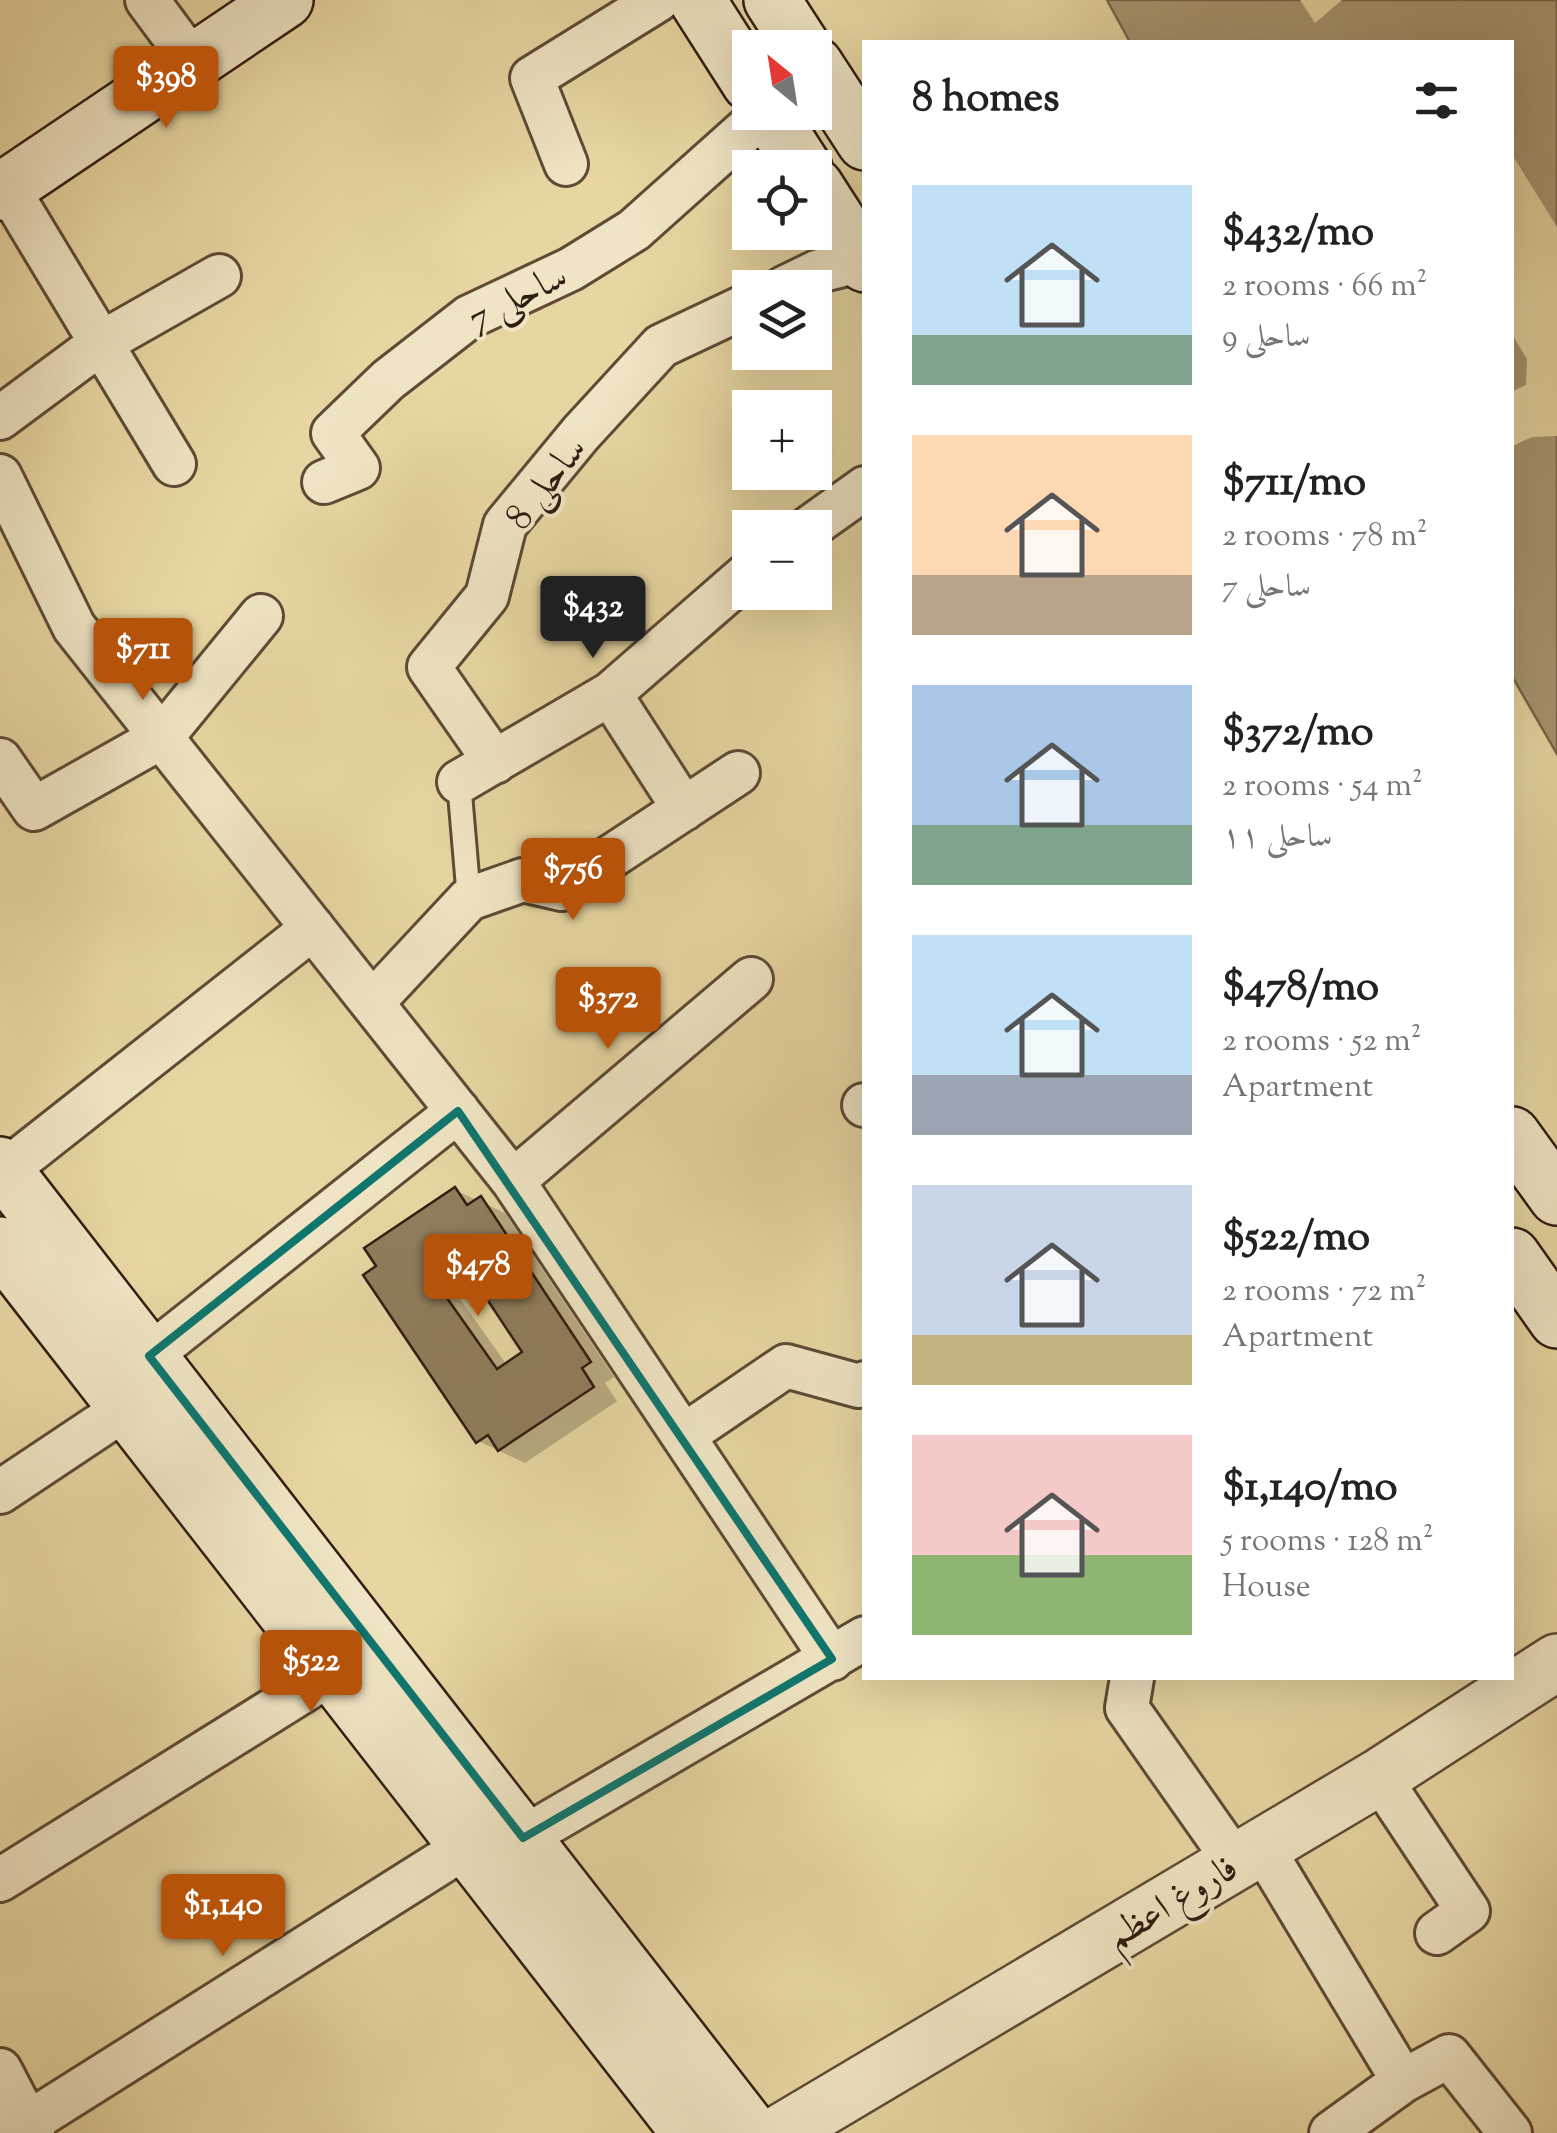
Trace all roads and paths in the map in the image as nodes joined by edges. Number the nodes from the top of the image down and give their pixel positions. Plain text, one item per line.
1 (147, 0) edge
2 (285, 0) edge
3 (658, 0) edge
4 (697, 0) edge
5 (772, 0) edge
6 (791, 30) edge
7 (732, 55) edge
8 (193, 62) junction
9 (832, 91) edge
10 (747, 130) edge
11 (862, 137) edge
12 (566, 164) dead end
13 (4, 190) edge
14 (832, 212) edge
15 (862, 259) edge
16 (862, 262) edge
17 (823, 270) edge
18 (218, 276) dead end
19 (732, 312) edge
20 (101, 343) junction
21 (0, 418) edge
22 (174, 464) dead end
23 (0, 476) edge
24 (324, 482) dead end
25 (862, 490) edge
26 (832, 512) edge
27 (732, 588) edge
28 (261, 616) dead end
29 (610, 694) junction
30 (162, 737) junction
31 (0, 760) edge
32 (477, 772) junction
33 (738, 774) dead end
34 (684, 809) junction
35 (469, 898) junction
36 (313, 928) junction
37 (751, 979) dead end
38 (372, 1003) junction
39 (458, 1112) junction
40 (1514, 1138) edge
41 (3, 1168) edge
42 (513, 1181) junction
43 (1557, 1197) edge
44 (0, 1245) edge
45 (1514, 1259) edge
46 (1557, 1320) edge
47 (149, 1356) junction
48 (862, 1384) edge
49 (126, 1408) junction
50 (683, 1436) junction
51 (0, 1492) edge
52 (849, 1649) edge
53 (1557, 1662) edge
54 (332, 1673) junction
55 (1132, 1680) edge
56 (1379, 1777) junction
57 (524, 1838) junction
58 (467, 1846) junction
59 (1248, 1855) junction
60 (0, 1880) edge
61 (1437, 1934) dead end
62 (0, 2070) edge
63 (1403, 2080) junction
64 (24, 2131) edge
65 (690, 2133) edge
66 (752, 2133) edge
67 (780, 2133) edge
68 (1330, 2133) edge
69 (1510, 2133) edge

1 - 8 street
2 - 8 main road
3 - 12 street
4 - 7 main road
5 - 6 main road
8 - 13 main road
9 - 11 main road
10 - 24 street, ساحلی 7
13 - 20 street
14 - 15 main road
16 - 17 street
18 - 20 street
19 - 32 street, ساحلی 8
20 - 21 street
20 - 22 street
23 - 30 street
25 - 26 street
27 - 29 street
28 - 30 street
29 - 32 street
29 - 34 street
30 - 31 street
30 - 36 street
32 - 35 lane
33 - 34 street
34 - 35 street
35 - 38 street
36 - 38 street
36 - 41 street
37 - 42 street
38 - 39 street
39 - 42 street
39 - 47 street
40 - 43 main road
41 - 47 main road
42 - 50 street
44 - 49 main road
45 - 46 main road
47 - 57 main road
48 - 50 street
49 - 51 street
49 - 54 main road
50 - 52 street
52 - 57 street
53 - 56 main road, فاروغ اعظم
54 - 58 main road
54 - 60 street
55 - 59 street
56 - 59 main road, فاروغ اعظم
56 - 61 street
57 - 66 main road
58 - 64 street
58 - 65 main road
59 - 63 street
59 - 67 main road, فاروغ اعظم
62 - 64 street
63 - 68 street
63 - 69 street

